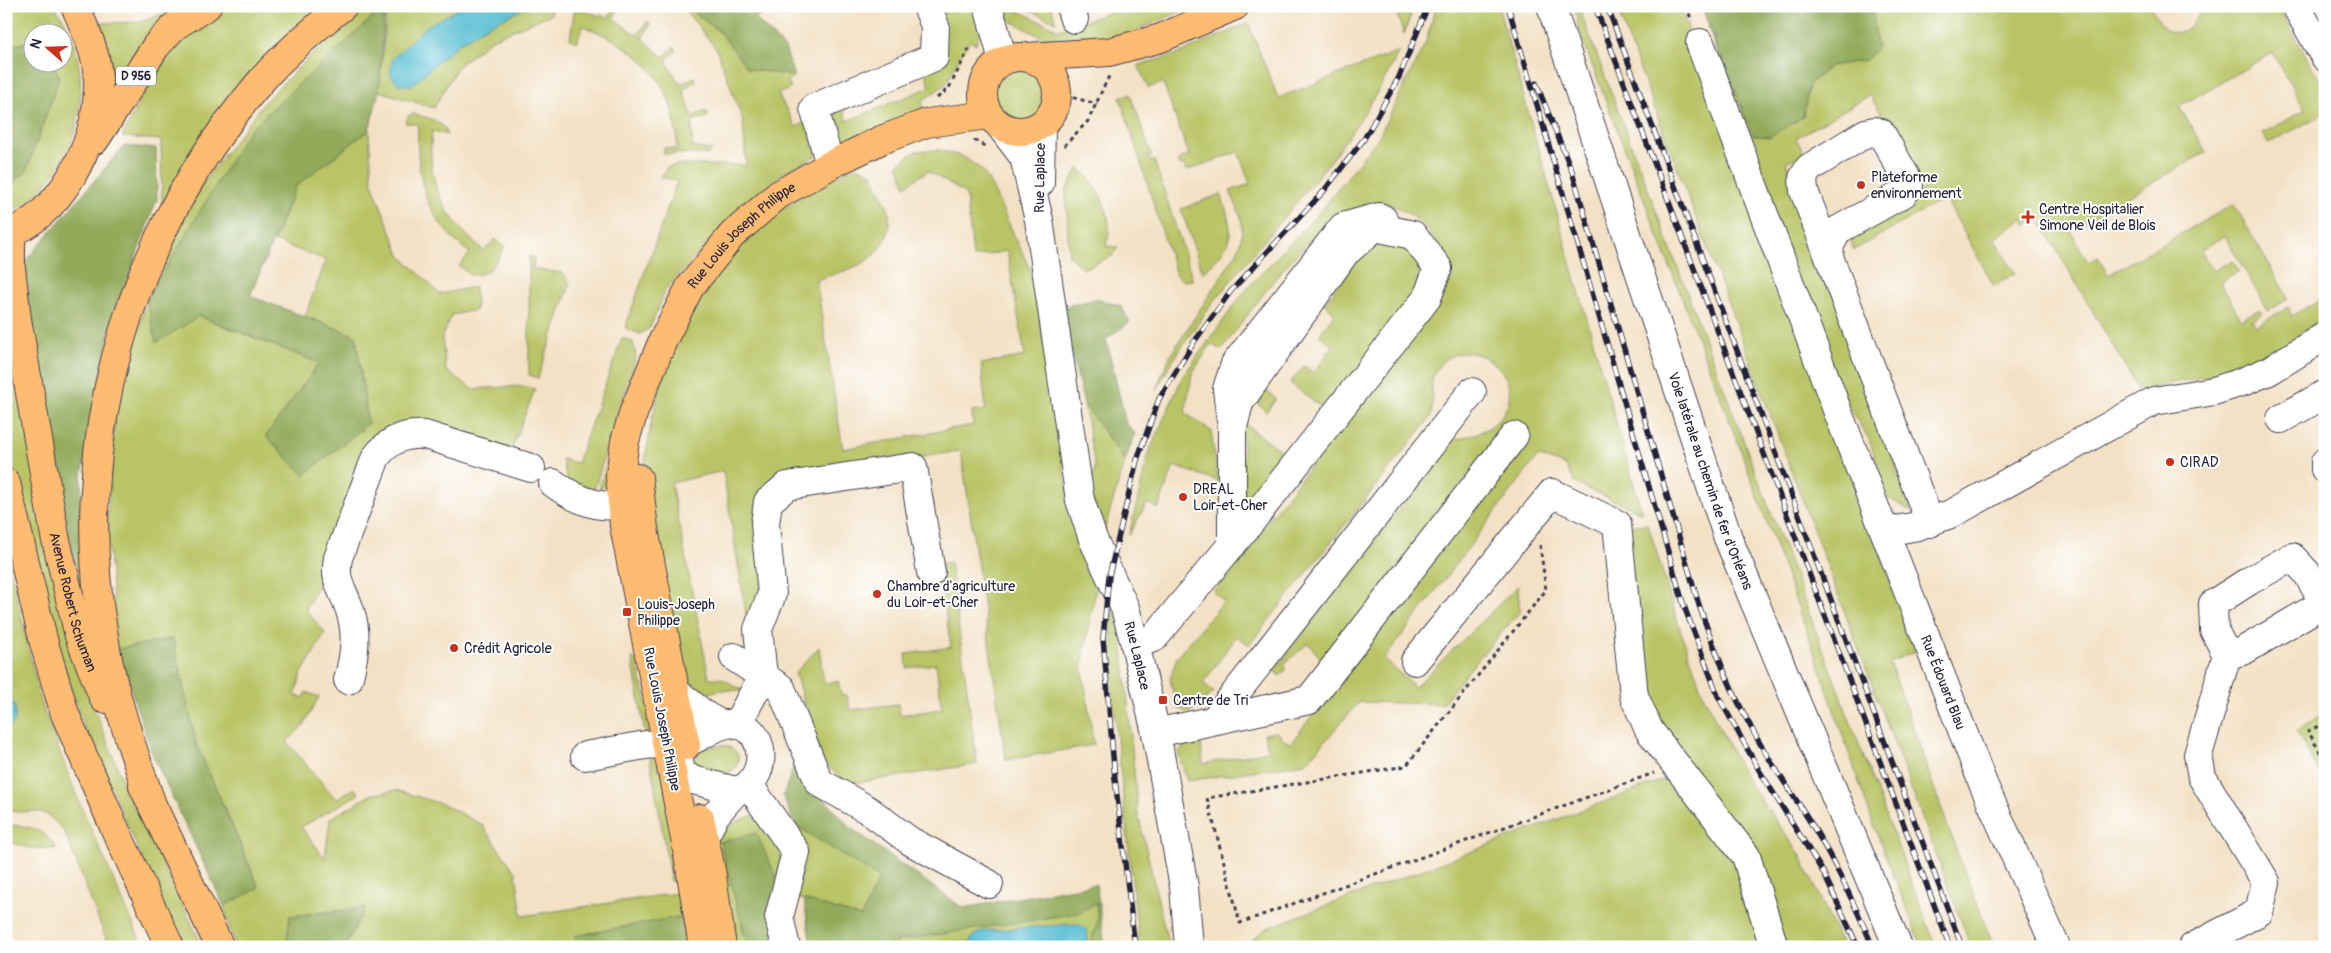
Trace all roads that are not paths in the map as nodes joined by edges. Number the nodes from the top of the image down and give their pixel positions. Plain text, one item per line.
1 (75, 6) edge
2 (207, 6) edge
3 (343, 6) edge
4 (928, 6) edge
5 (988, 6) edge
6 (1235, 6) edge
7 (1550, 6) edge
8 (2296, 6) edge
9 (2316, 6) edge
10 (2325, 22) edge
11 (1700, 43) dead end
12 (2325, 57) edge
13 (1005, 65) junction
14 (930, 111) junction
15 (1041, 126) junction
16 (993, 130) junction
17 (881, 140) joint
18 (81, 162) junction
19 (830, 165) junction
20 (1039, 220) junction
21 (8, 233) edge
22 (1829, 257) junction
23 (2325, 336) edge
24 (649, 376) junction
25 (1472, 392) dead end
26 (2325, 394) edge
27 (2281, 419) dead end
28 (1514, 436) dead end
29 (2325, 462) edge
30 (2325, 469) edge
31 (638, 477) junction
32 (6, 483) edge
33 (622, 502) junction
34 (1930, 523) junction
35 (1885, 532) junction
36 (1232, 545) junction
37 (931, 572) dead end
38 (666, 638) junction
39 (1135, 644) junction
40 (2227, 655) dead end
41 (734, 656) dead end
42 (1415, 661) dead end
43 (763, 676) junction
44 (348, 680) dead end
45 (666, 692) junction
46 (1216, 718) junction
47 (730, 725) junction
48 (1156, 733) junction
49 (676, 743) junction
50 (585, 756) dead end
51 (693, 780) junction
52 (742, 788) junction
53 (151, 802) junction
54 (704, 837) junction
55 (989, 884) dead end
56 (170, 947) edge
57 (220, 947) edge
58 (703, 947) edge
59 (722, 947) edge
60 (786, 947) edge
61 (1189, 947) edge
62 (1774, 947) edge
63 (1898, 947) edge
64 (2056, 947) edge
65 (2193, 947) edge

1 - 18 main road
2 - 18 main road, D 956
3 - 53 main road
4 - 19 street
5 - 13 street
6 - 13 main road
7 - 63 street, Voie latérale au chemin de fer d'Orléans
8 - 12 street
9 - 10 street
11 - 35 street, Rue Édouard Blau
13 - 14 main road, Rue Laplace
13 - 15 main road, Rue Laplace
13 - 16 main road, Rue Laplace
14 - 16 main road, Rue Laplace
14 - 17 main road, Rue Laplace
15 - 16 main road, Rue Laplace
15 - 20 street, Rue Laplace
16 - 20 street, Rue Laplace
17 - 19 main road, Rue Louis Joseph Philippe
18 - 21 main road
19 - 24 main road, Rue Louis Joseph Philippe
20 - 39 street, Rue Laplace
21 - 53 main road, Avenue Robert Schuman
22 - 22 street
22 - 34 street
23 - 34 street
24 - 31 main road, Rue Louis Joseph Philippe
24 - 33 main road, Rue Louis Joseph Philippe
25 - 46 street
26 - 27 street
28 - 46 street
29 - 30 street
31 - 33 street
31 - 38 main road, Rue Louis Joseph Philippe
32 - 56 main road
33 - 38 street
33 - 44 street
33 - 45 main road, Rue Louis Joseph Philippe
34 - 35 street
35 - 64 street, Rue Édouard Blau
36 - 36 street
36 - 39 street
37 - 43 street
38 - 45 main road, Rue Louis Joseph Philippe
39 - 48 street, Rue Laplace
40 - 65 street
41 - 43 street
42 - 62 street
43 - 47 street
43 - 55 street
45 - 47 street
45 - 49 main road, Rue Louis Joseph Philippe
46 - 48 street
47 - 49 street
47 - 52 street
48 - 61 street, Rue Laplace
49 - 50 street
49 - 51 main road, Rue Louis Joseph Philippe
49 - 58 main road, Rue Louis Joseph Philippe
51 - 52 street
51 - 54 main road, Rue Louis Joseph Philippe
52 - 54 street
52 - 60 street
53 - 57 main road, Avenue Robert Schuman
54 - 59 main road, Rue Louis Joseph Philippe

